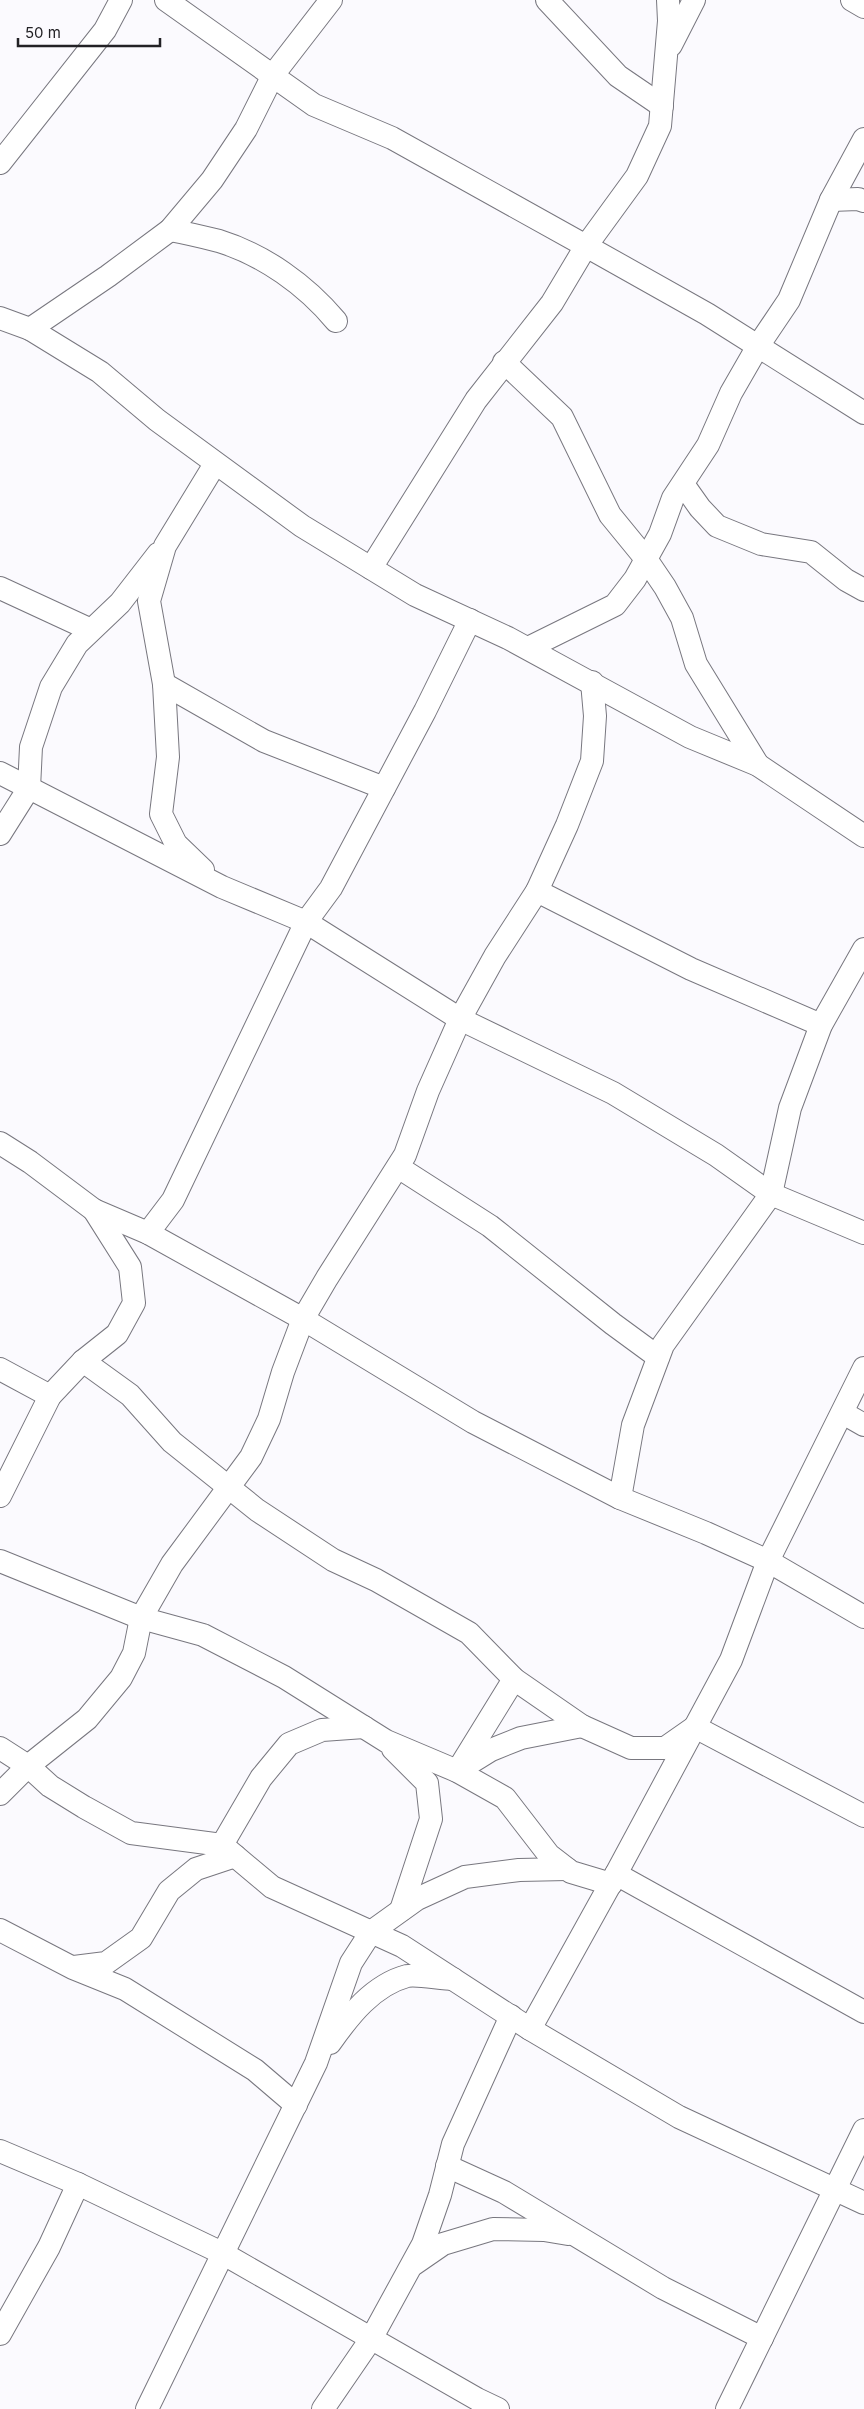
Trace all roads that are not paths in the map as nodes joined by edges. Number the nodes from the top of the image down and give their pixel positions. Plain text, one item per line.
1 (121, 0) edge
2 (166, 0) edge
3 (331, 0) edge
4 (547, 0) edge
5 (668, 0) edge
6 (694, 0) edge
7 (852, 0) edge
8 (864, 7) edge
9 (666, 55) junction
10 (273, 75) junction
11 (662, 106) junction
12 (864, 139) edge
13 (0, 163) edge
14 (831, 200) junction
15 (864, 201) edge
16 (170, 230) junction
17 (586, 246) junction
18 (0, 318) edge
19 (336, 321) dead end
20 (30, 329) junction
21 (758, 346) junction
22 (504, 362) junction
23 (864, 413) edge
24 (215, 464) junction
25 (682, 484) junction
26 (165, 546) junction
27 (646, 559) junction
28 (371, 568) junction
29 (0, 588) edge
30 (864, 590) edge
31 (470, 620) junction
32 (91, 630) junction
33 (528, 648) junction
34 (592, 682) junction
35 (164, 684) junction
36 (758, 765) junction
37 (0, 773) edge
38 (29, 788) junction
39 (384, 788) junction
40 (0, 834) edge
41 (864, 836) edge
42 (222, 887) junction
43 (537, 892) junction
44 (306, 922) junction
45 (864, 949) edge
46 (864, 965) edge
47 (842, 987) junction
48 (460, 1019) junction
49 (821, 1025) junction
50 (0, 1143) edge
51 (398, 1167) junction
52 (772, 1194) junction
53 (94, 1210) junction
54 (148, 1233) junction
55 (864, 1233) edge
56 (303, 1319) junction
57 (658, 1357) junction
58 (83, 1361) junction
59 (864, 1368) edge
60 (0, 1369) edge
61 (50, 1396) junction
62 (843, 1413) junction
63 (864, 1424) edge
64 (228, 1487) junction
65 (0, 1496) edge
66 (620, 1498) junction
67 (0, 1561) edge
68 (768, 1561) junction
69 (141, 1618) junction
70 (864, 1618) edge
71 (514, 1679) junction
72 (582, 1726) junction
73 (364, 1727) junction
74 (694, 1727) junction
75 (386, 1741) junction
76 (0, 1748) edge
77 (28, 1766) junction
78 (457, 1771) junction
79 (0, 1794) edge
80 (864, 1816) edge
81 (228, 1851) junction
82 (567, 1869) junction
83 (614, 1879) junction
84 (401, 1910) junction
85 (0, 1930) edge
86 (371, 1932) junction
87 (72, 1968) junction
88 (457, 1980) junction
89 (864, 2012) edge
90 (511, 2016) junction
91 (530, 2029) junction
92 (316, 2063) junction
93 (296, 2105) junction
94 (864, 2130) edge
95 (0, 2151) edge
96 (447, 2166) junction
97 (78, 2184) junction
98 (836, 2188) junction
99 (864, 2203) edge
100 (579, 2235) junction
101 (222, 2253) junction
102 (411, 2266) junction
103 (0, 2334) edge
104 (762, 2338) junction
105 (371, 2339) junction
106 (147, 2409) edge
107 (323, 2409) edge
108 (498, 2409) edge
109 (727, 2409) edge

1 - 13 street
2 - 10 street
3 - 10 street
4 - 11 street
5 - 9 street
6 - 9 street
7 - 8 street
9 - 11 street
10 - 16 street
10 - 17 street
11 - 17 street
12 - 14 street
14 - 15 street
14 - 21 street
16 - 19 street
16 - 20 street
17 - 21 street
17 - 22 street
18 - 20 street
20 - 24 street
21 - 23 street
21 - 25 street
22 - 27 street
22 - 28 street
24 - 26 street
24 - 28 street
25 - 27 street
25 - 30 street
26 - 32 street
26 - 35 street
27 - 33 street
27 - 36 street
28 - 31 street
29 - 32 street
31 - 33 street
31 - 39 street
32 - 38 street
33 - 34 street
34 - 36 street
34 - 43 street
35 - 39 street
35 - 42 street
36 - 41 street
37 - 38 street
38 - 40 street
38 - 42 street
39 - 44 street
42 - 44 street
43 - 48 street
43 - 49 street
44 - 48 street
44 - 54 street
45 - 47 street
46 - 47 street
47 - 49 street
48 - 51 street
48 - 52 street
49 - 52 street
50 - 53 street
51 - 56 street
51 - 57 street
52 - 55 street
52 - 57 street
53 - 54 street
53 - 58 street
54 - 56 street
56 - 64 street
56 - 66 street
57 - 66 street
58 - 61 street
58 - 64 street
59 - 62 street
60 - 61 street
61 - 65 street
62 - 63 street
62 - 68 street
64 - 69 street
64 - 71 street
66 - 68 street
67 - 69 street
68 - 70 street
68 - 74 street
69 - 73 street
69 - 77 street
71 - 72 street
71 - 78 street
72 - 74 street
72 - 78 street
73 - 75 street
73 - 81 street
74 - 80 street
74 - 83 street
75 - 78 street
75 - 84 street
76 - 77 street
77 - 79 street
77 - 81 street
78 - 82 street
81 - 86 street
81 - 87 street
82 - 83 street
82 - 84 street
83 - 89 street
83 - 91 street
84 - 86 street
85 - 87 street
86 - 88 street
86 - 92 street
87 - 93 street
88 - 90 street
88 - 92 street
90 - 91 street
90 - 96 street
91 - 98 street
92 - 93 street
93 - 101 street
94 - 98 street
95 - 97 street
96 - 100 street
96 - 102 street
97 - 101 street
97 - 103 street
98 - 99 street
98 - 104 street
100 - 102 street
100 - 104 street
101 - 105 street
101 - 106 street
102 - 105 street
104 - 109 street
105 - 107 street
105 - 108 street

